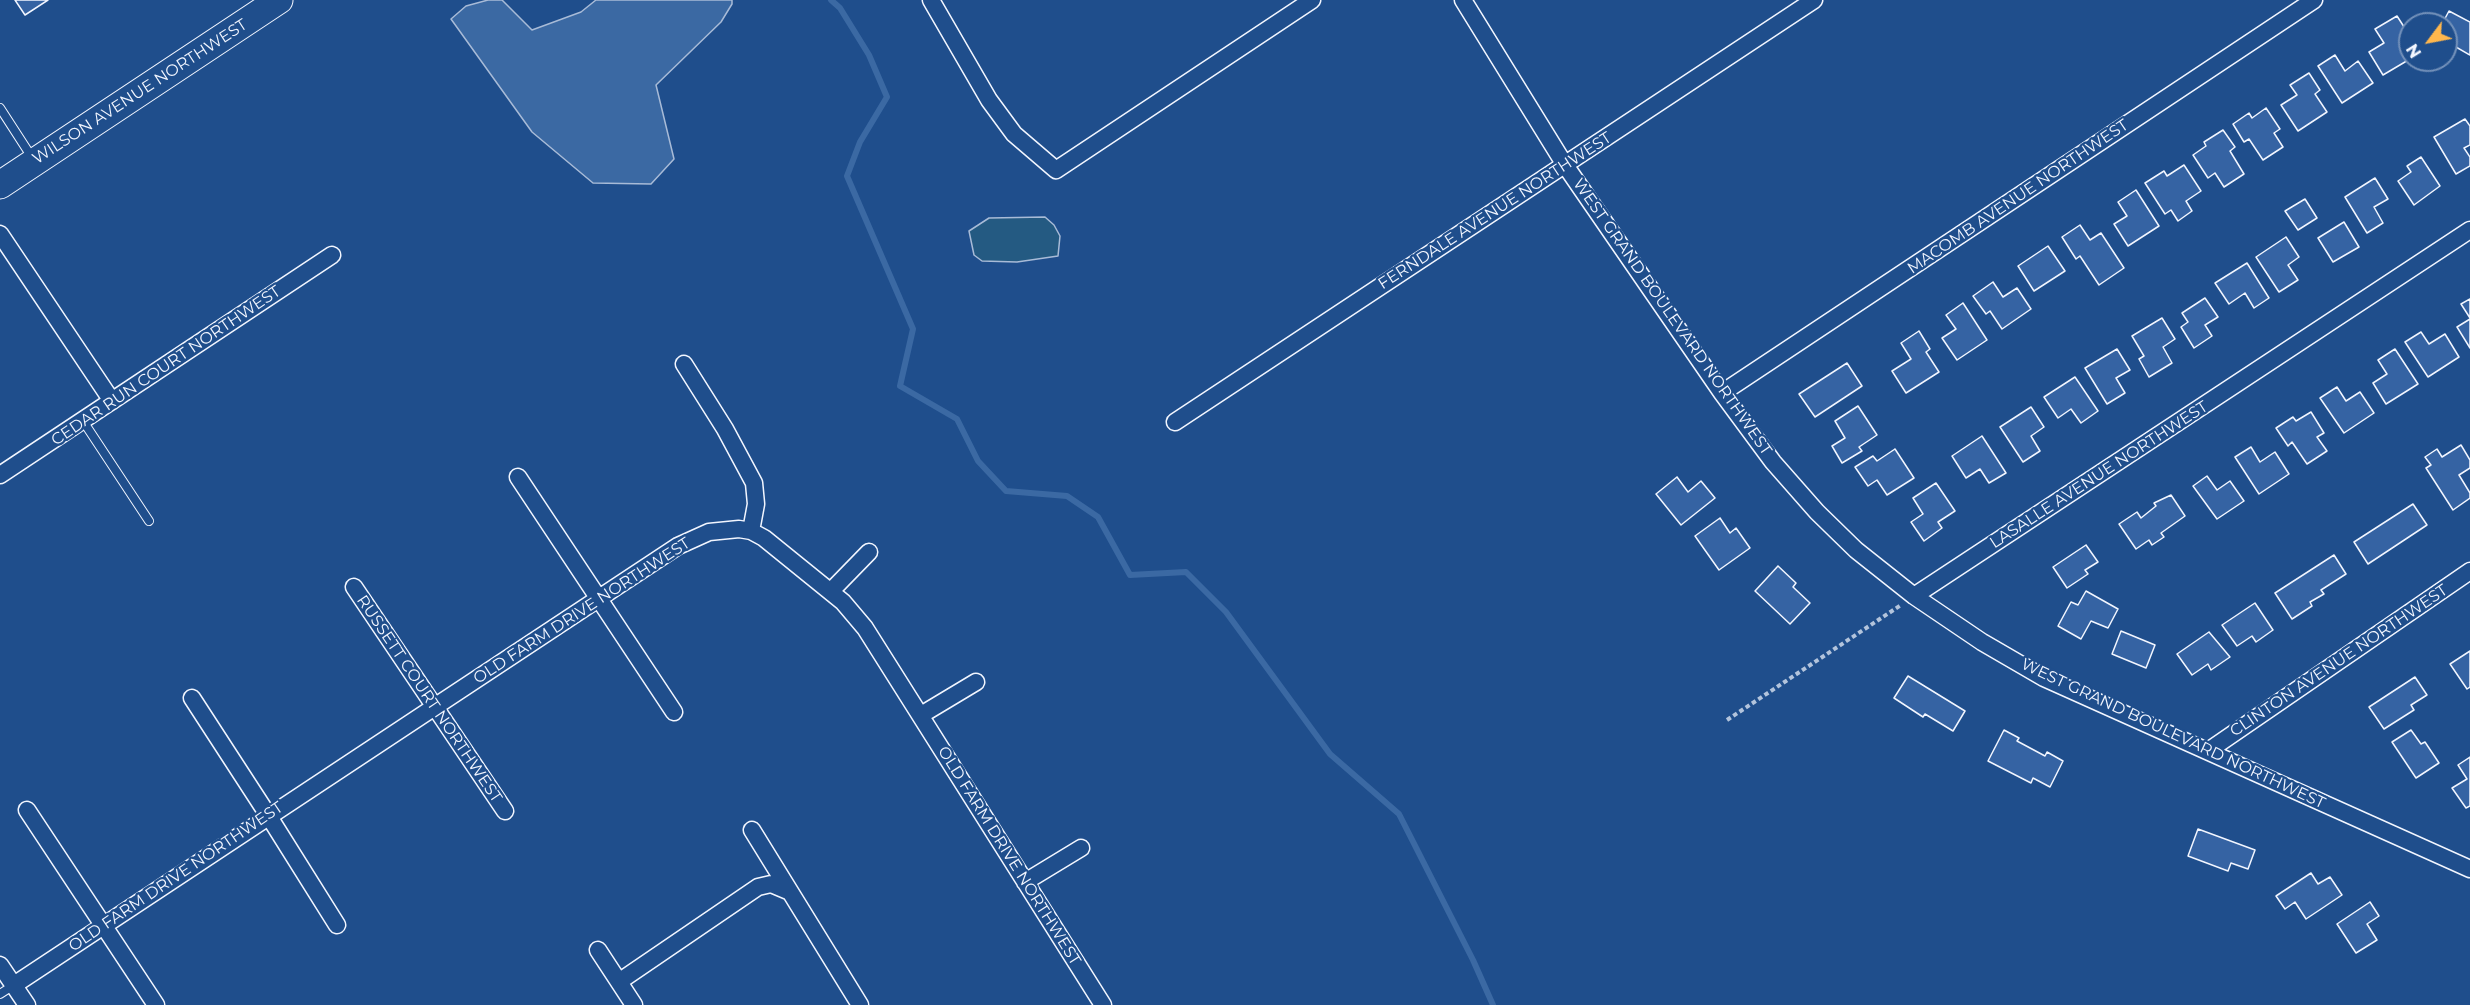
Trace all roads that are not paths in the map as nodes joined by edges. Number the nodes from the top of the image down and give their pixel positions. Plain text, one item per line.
1 (279, 0) edge
2 (931, 0) edge
3 (1312, 0) edge
4 (1463, 0) edge
5 (1814, 0) edge
6 (2314, 0) edge
7 (0, 108) edge
8 (35, 162) junction
9 (1565, 165) junction
10 (0, 185) edge
11 (2470, 230) edge
12 (0, 234) edge
13 (332, 255) dead end
14 (684, 364) dead end
15 (1722, 393) junction
16 (112, 401) junction
17 (83, 422) junction
18 (1175, 422) dead end
19 (0, 475) edge
20 (518, 477) dead end
21 (149, 521) dead end
22 (751, 531) junction
23 (869, 552) dead end
24 (2470, 571) edge
25 (354, 587) dead end
26 (831, 591) junction
27 (1914, 596) junction
28 (598, 598) junction
29 (976, 681) dead end
30 (192, 698) dead end
31 (434, 706) junction
32 (674, 712) dead end
33 (921, 715) junction
34 (2208, 751) junction
35 (27, 810) dead end
36 (504, 811) dead end
37 (268, 815) junction
38 (752, 830) dead end
39 (1081, 848) dead end
40 (2470, 869) edge
41 (1025, 882) junction
42 (791, 893) junction
43 (105, 925) junction
44 (337, 925) dead end
45 (598, 950) dead end
46 (0, 964) edge
47 (620, 981) junction
48 (7, 989) edge
49 (27, 1005) edge
50 (156, 1005) edge
51 (634, 1005) edge
52 (860, 1005) edge
53 (1103, 1005) edge

1 - 8 main road, WILSON AVENUE NORTHWEST
2 - 3 street
4 - 9 street, WEST GRAND BOULEVARD NORTHWEST
5 - 9 street, FERNDALE AVENUE NORTHWEST
6 - 15 street, MACOMB AVENUE NORTHWEST
7 - 8 lane
8 - 10 main road, WILSON AVENUE NORTHWEST
9 - 15 street, WEST GRAND BOULEVARD NORTHWEST
9 - 18 street, FERNDALE AVENUE NORTHWEST
11 - 27 street, LASALLE AVENUE NORTHWEST
12 - 16 street
13 - 16 street, CEDAR RUN COURT NORTHWEST
14 - 22 street
15 - 27 street, WEST GRAND BOULEVARD NORTHWEST
16 - 17 street, CEDAR RUN COURT NORTHWEST
17 - 19 street, CEDAR RUN COURT NORTHWEST
17 - 21 lane
20 - 28 street
22 - 26 street, OLD FARM DRIVE NORTHWEST
22 - 28 street, OLD FARM DRIVE NORTHWEST
23 - 26 street
24 - 34 street, CLINTON AVENUE NORTHWEST
25 - 31 street, RUSSETT COURT NORTHWEST
26 - 33 street, OLD FARM DRIVE NORTHWEST
27 - 34 street, WEST GRAND BOULEVARD NORTHWEST
28 - 31 street, OLD FARM DRIVE NORTHWEST
28 - 32 street
29 - 33 street
30 - 37 street
31 - 36 street, RUSSETT COURT NORTHWEST
31 - 37 street, OLD FARM DRIVE NORTHWEST
33 - 41 street, OLD FARM DRIVE NORTHWEST
34 - 40 street, WEST GRAND BOULEVARD NORTHWEST
35 - 43 street
37 - 43 street, OLD FARM DRIVE NORTHWEST
37 - 44 street
38 - 42 street
39 - 41 street
41 - 53 street, OLD FARM DRIVE NORTHWEST
42 - 47 street
42 - 52 street
43 - 48 street, OLD FARM DRIVE NORTHWEST
43 - 50 street
45 - 47 street
46 - 48 street
47 - 51 street
48 - 49 street

